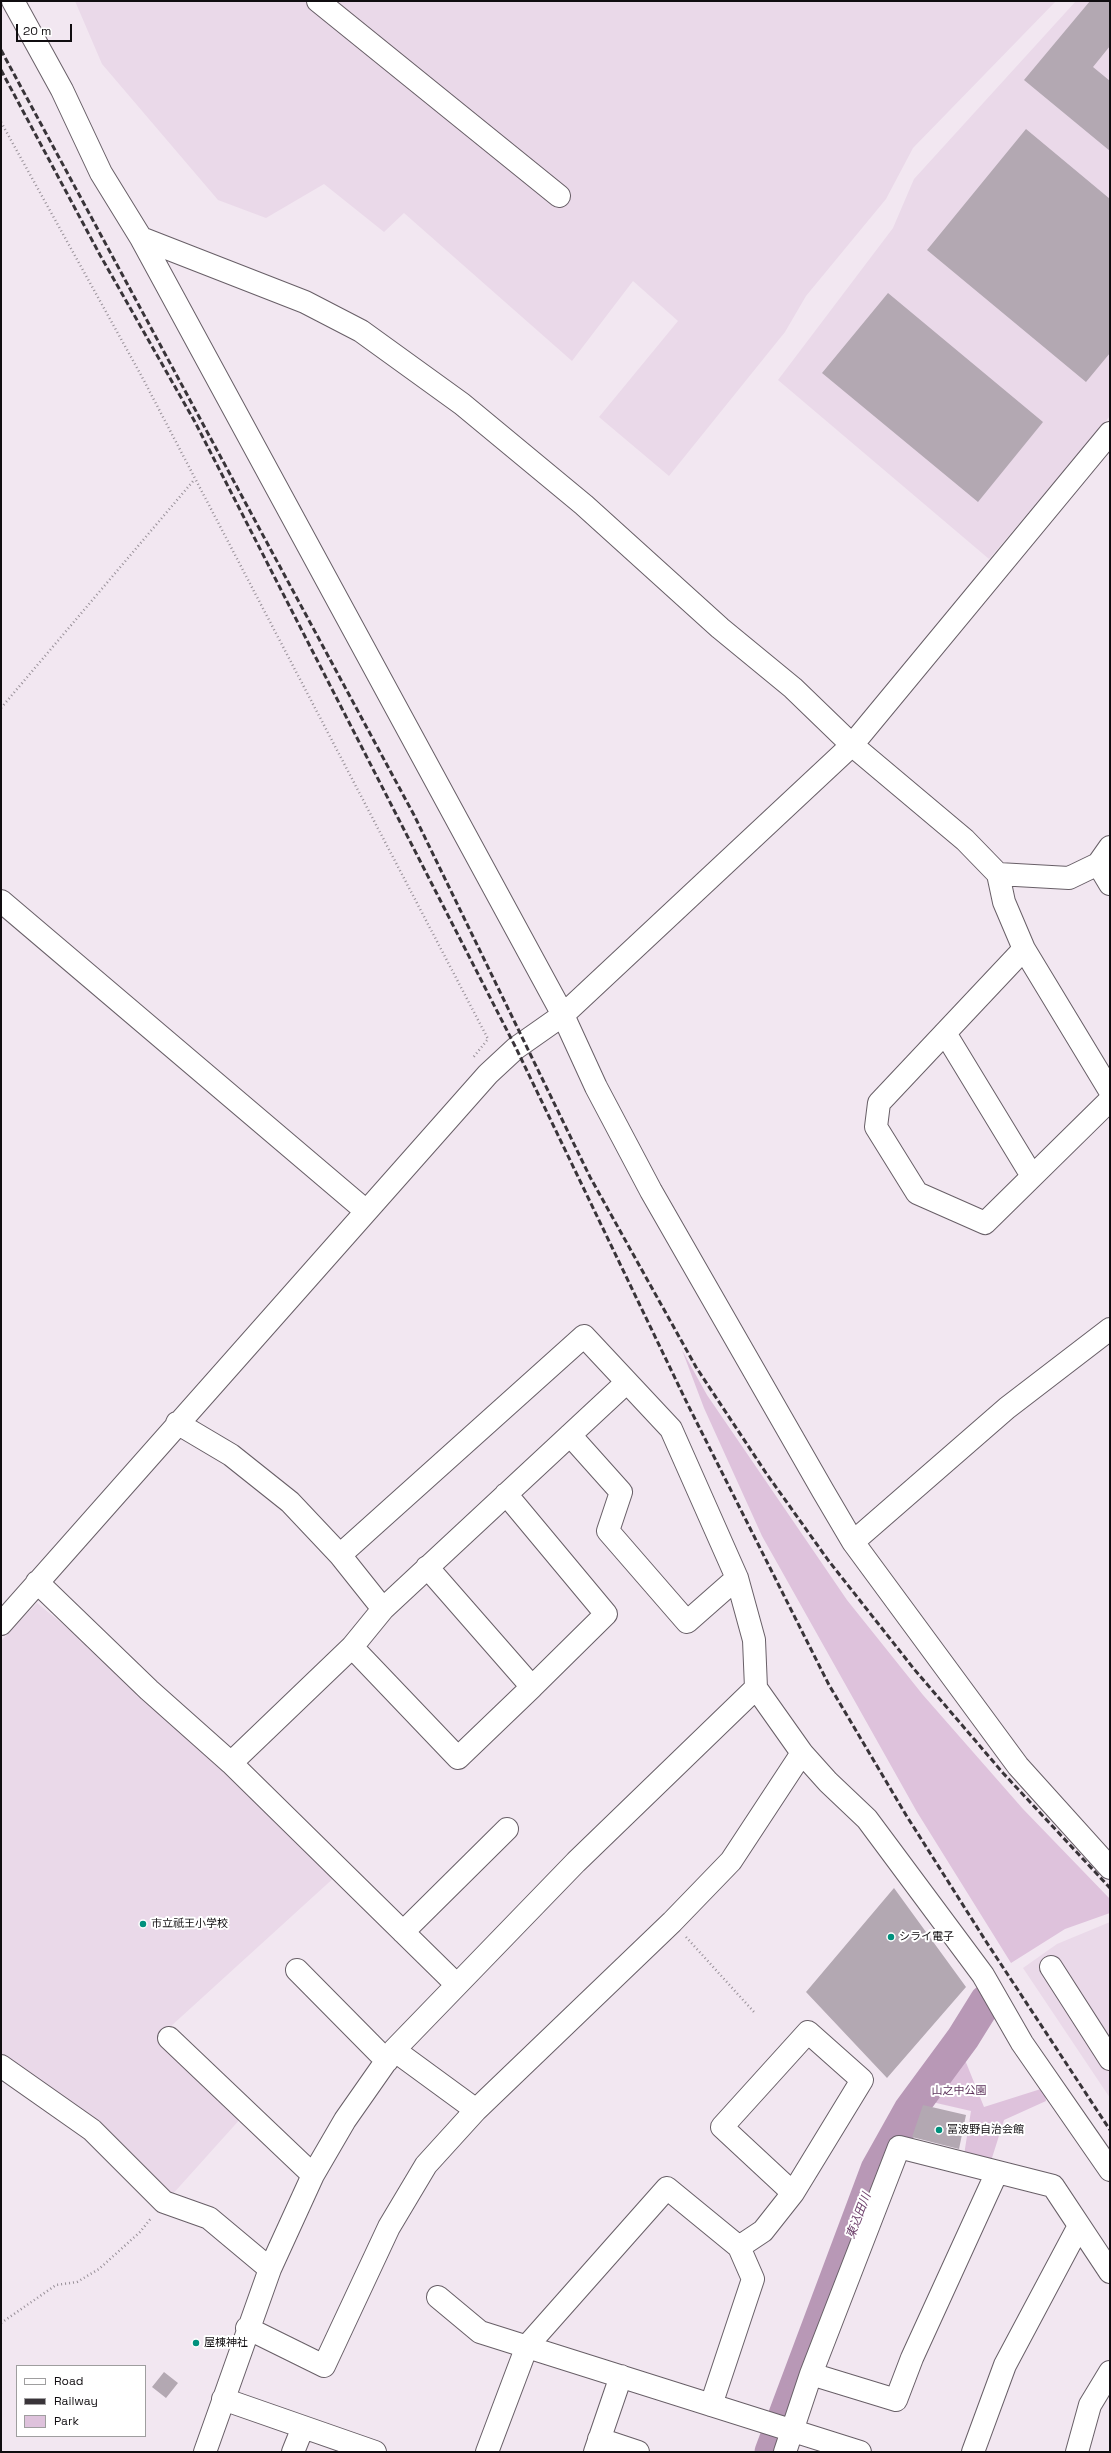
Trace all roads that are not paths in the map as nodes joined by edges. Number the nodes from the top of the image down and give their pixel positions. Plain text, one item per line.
1 (13, 1) edge
2 (318, 1) edge
3 (559, 196) dead end
4 (141, 238) junction
5 (1110, 433) edge
6 (852, 745) junction
7 (1104, 855) edge
8 (998, 874) junction
9 (1110, 884) edge
10 (1, 901) edge
11 (1024, 949) junction
12 (563, 1016) junction
13 (945, 1033) junction
14 (1110, 1091) edge
15 (1110, 1100) edge
16 (1032, 1176) junction
17 (366, 1212) junction
18 (1110, 1329) edge
19 (627, 1382) junction
20 (177, 1423) junction
21 (570, 1434) junction
22 (506, 1494) junction
23 (853, 1542) junction
24 (340, 1555) junction
25 (427, 1567) junction
26 (737, 1578) junction
27 (37, 1582) junction
28 (383, 1609) junction
29 (1, 1624) edge
30 (352, 1647) junction
31 (532, 1687) junction
32 (756, 1688) junction
33 (802, 1753) junction
34 (232, 1763) junction
35 (508, 1828) dead end
36 (1110, 1868) edge
37 (404, 1932) junction
38 (1051, 1967) dead end
39 (297, 1970) dead end
40 (456, 1984) junction
41 (169, 2038) dead end
42 (390, 2056) junction
43 (1110, 2059) edge
44 (1, 2066) edge
45 (476, 2110) junction
46 (1110, 2170) edge
47 (997, 2172) junction
48 (314, 2175) junction
49 (793, 2193) junction
50 (1080, 2226) junction
51 (739, 2247) junction
52 (270, 2269) junction
53 (1110, 2272) edge
54 (438, 2297) dead end
55 (247, 2328) junction
56 (527, 2346) junction
57 (1110, 2372) edge
58 (811, 2374) junction
59 (621, 2376) junction
60 (223, 2399) junction
61 (711, 2405) junction
62 (303, 2427) junction
63 (789, 2430) junction
64 (597, 2445) edge
65 (205, 2452) edge
66 (293, 2452) edge
67 (375, 2452) edge
68 (487, 2452) edge
69 (638, 2452) edge
70 (785, 2452) edge
71 (860, 2452) edge
72 (973, 2452) edge
73 (1077, 2452) edge

1 - 4 street
2 - 3 street
4 - 6 street
4 - 12 street
5 - 6 street
6 - 8 street
6 - 12 street
7 - 8 street
7 - 9 street
8 - 11 street
10 - 17 street
11 - 13 street
11 - 14 street
12 - 17 street
12 - 23 street
13 - 16 street
13 - 16 street
15 - 16 street
17 - 20 street
18 - 23 street
19 - 21 street
19 - 24 street
19 - 26 street
20 - 24 street
20 - 27 street
21 - 22 street
21 - 26 street
22 - 25 street
22 - 31 street
23 - 36 street
24 - 28 street
25 - 28 street
25 - 31 street
26 - 32 street
27 - 29 street
27 - 34 street
28 - 30 street
30 - 31 street
30 - 34 street
32 - 33 street
32 - 40 street
33 - 45 street
33 - 46 street
34 - 37 street
35 - 37 street
37 - 40 street
38 - 43 street
39 - 42 street
40 - 42 street
41 - 48 street
42 - 45 street
42 - 48 street
44 - 52 street
45 - 55 street
47 - 50 street
47 - 58 street
47 - 58 street
48 - 52 street
49 - 49 street
49 - 51 street
50 - 53 street
50 - 72 street
51 - 56 street
51 - 61 street
52 - 55 street
54 - 56 street
55 - 60 street
56 - 59 street
56 - 68 street
57 - 73 street
58 - 63 street
59 - 61 street
59 - 64 street
60 - 62 street
60 - 65 street
61 - 63 street
62 - 66 street
62 - 67 street
63 - 70 street
63 - 71 street
64 - 69 street

